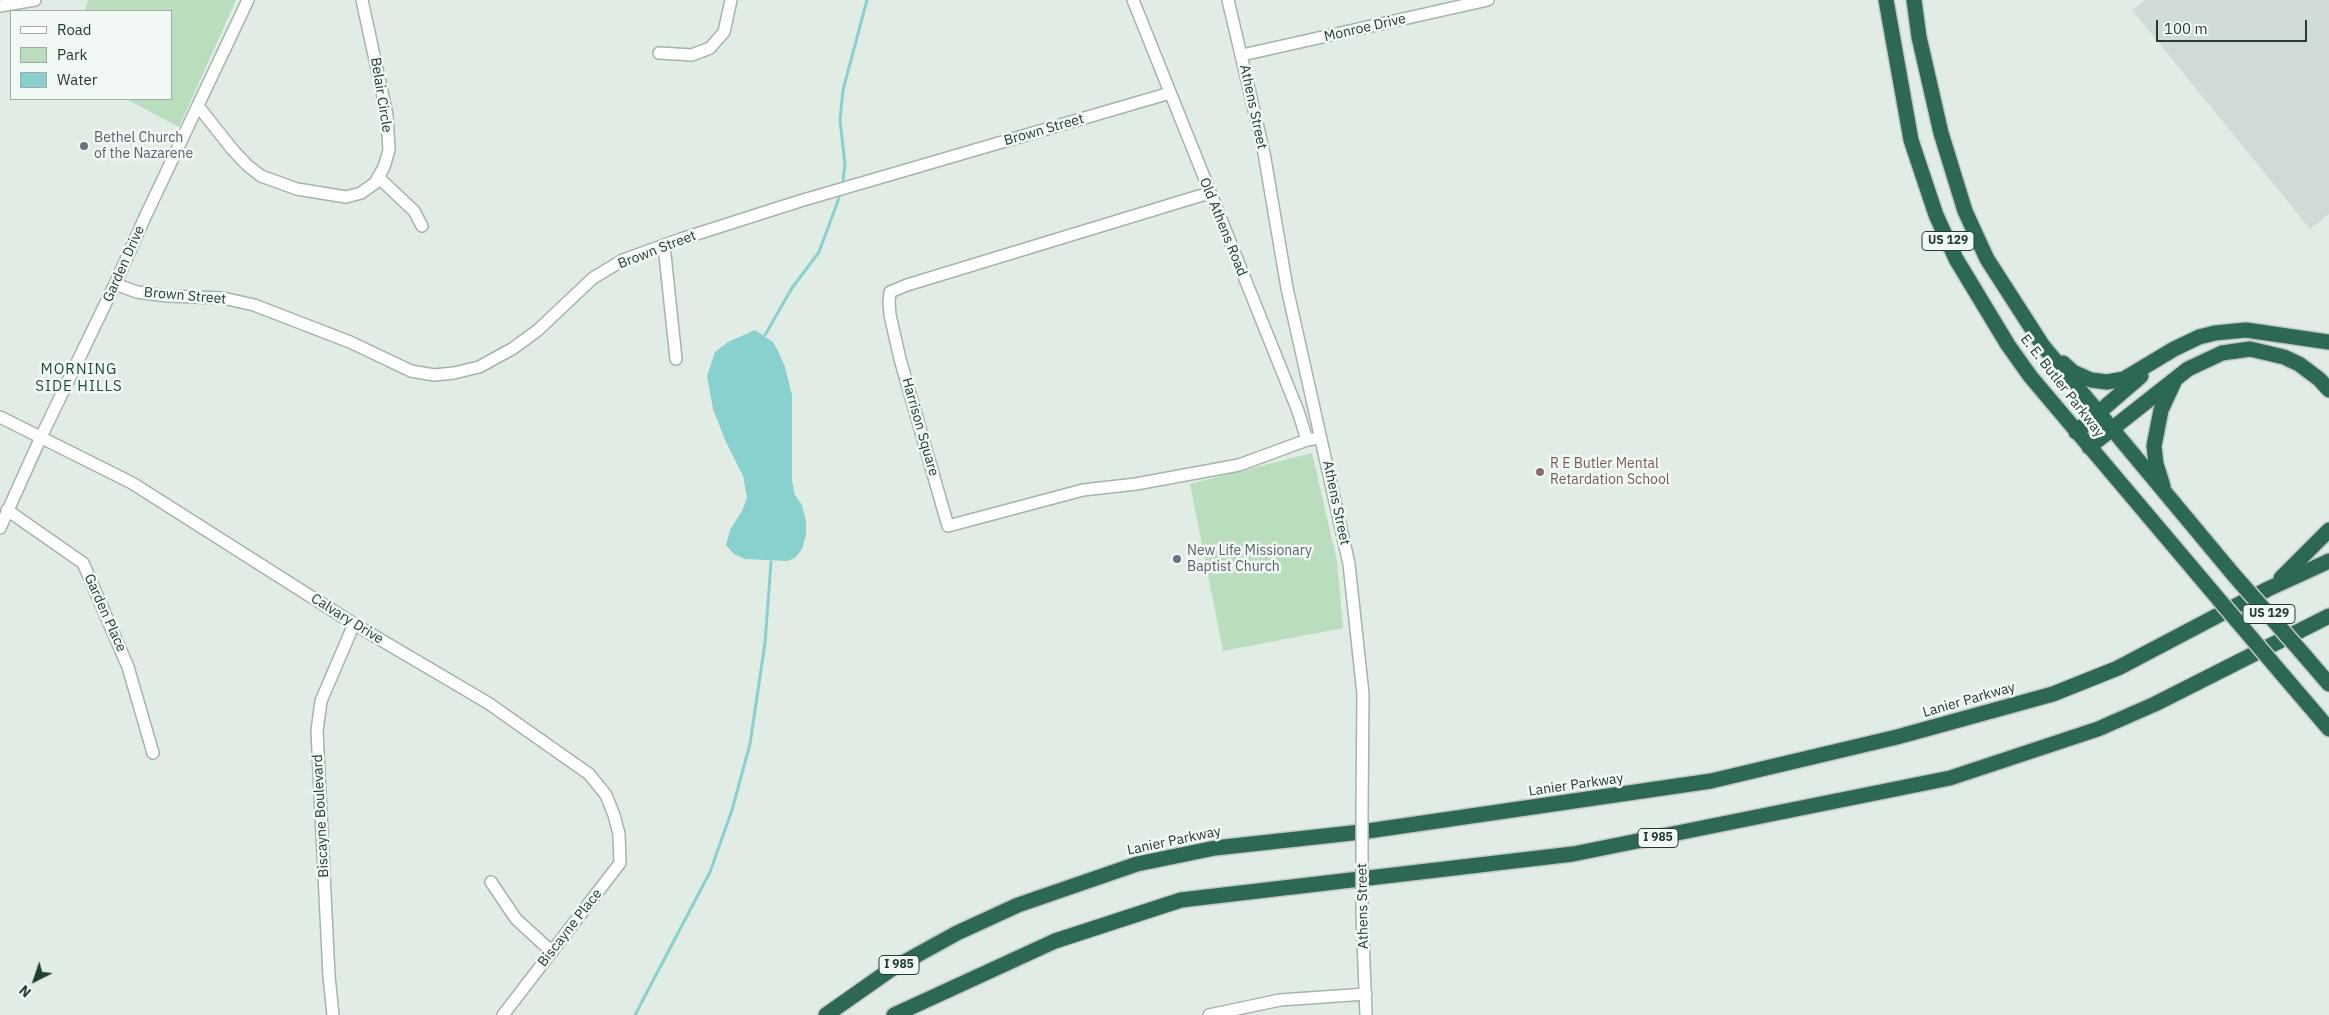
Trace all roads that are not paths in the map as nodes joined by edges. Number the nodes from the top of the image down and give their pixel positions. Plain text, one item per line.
1 (35, 0) edge
2 (248, 0) edge
3 (362, 0) edge
4 (731, 0) edge
5 (1133, 0) edge
6 (1228, 0) edge
7 (1488, 0) edge
8 (1886, 0) edge
9 (1914, 0) edge
10 (0, 6) edge
11 (659, 53) dead end
12 (1242, 55) junction
13 (1170, 93) junction
14 (198, 106) junction
15 (378, 177) junction
16 (1210, 193) junction
17 (422, 226) dead end
18 (664, 245) junction
19 (116, 284) junction
20 (2329, 342) edge
21 (2043, 346) junction
22 (2160, 357) junction
23 (676, 359) dead end
24 (2175, 379) junction
25 (2329, 390) edge
26 (2098, 414) junction
27 (0, 417) edge
28 (2111, 429) junction
29 (2076, 432) junction
30 (41, 437) junction
31 (1322, 438) junction
32 (1307, 440) junction
33 (2088, 447) junction
34 (2167, 497) junction
35 (7, 510) junction
36 (0, 528) edge
37 (2329, 530) edge
38 (2329, 561) edge
39 (2268, 589) junction
40 (2329, 616) edge
41 (354, 624) junction
42 (2329, 684) edge
43 (2329, 729) edge
44 (153, 753) dead end
45 (619, 834) joint
46 (491, 882) dead end
47 (552, 952) junction
48 (1366, 994) junction
49 (333, 1015) edge
50 (503, 1015) edge
51 (826, 1015) edge
52 (894, 1015) edge
53 (1209, 1015) edge
54 (1366, 1015) edge

1 - 10 street
2 - 14 street, Garden Drive
3 - 15 street, Belair Circle
4 - 11 street
5 - 13 street, Old Athens Road
6 - 12 street, Athens Street
7 - 12 street, Monroe Drive
8 - 29 highway, E. E. Butler Parkway / US 129
9 - 21 highway, E. E. Butler Parkway / US 129
12 - 31 street, Athens Street
13 - 16 street, Old Athens Road
13 - 18 street, Brown Street
14 - 15 street, Belair Circle
14 - 19 street, Garden Drive
15 - 17 street
16 - 32 street, Old Athens Road
16 - 32 street, Harrison Square
18 - 19 street, Brown Street
18 - 23 street
19 - 30 street, Garden Drive
20 - 22 highway
21 - 22 highway
21 - 26 highway, E. E. Butler Parkway / US 129
22 - 26 highway
24 - 25 highway
24 - 28 highway
24 - 34 highway
26 - 28 highway, E. E. Butler Parkway / US 129
26 - 29 highway
27 - 30 street, Calvary Drive
28 - 33 highway
28 - 34 highway, E. E. Butler Parkway / US 129
29 - 33 highway, E. E. Butler Parkway / US 129
30 - 35 street, Garden Drive
30 - 41 street, Calvary Drive
31 - 32 street
31 - 48 street, Athens Street, bridge
33 - 43 highway, E. E. Butler Parkway, bridge
34 - 42 highway, E. E. Butler Parkway / US 129, bridge
35 - 36 street, Garden Drive
35 - 44 street, Garden Place
37 - 39 highway, US 129
38 - 39 highway, Lanier Parkway / I 985
39 - 51 highway, Lanier Parkway / I 985
40 - 52 highway, I 985
41 - 45 street, Calvary Drive
41 - 49 street, Biscayne Boulevard
45 - 47 street, Biscayne Place
46 - 47 street
47 - 50 street, Biscayne Place
48 - 53 street
48 - 54 street, Athens Street

